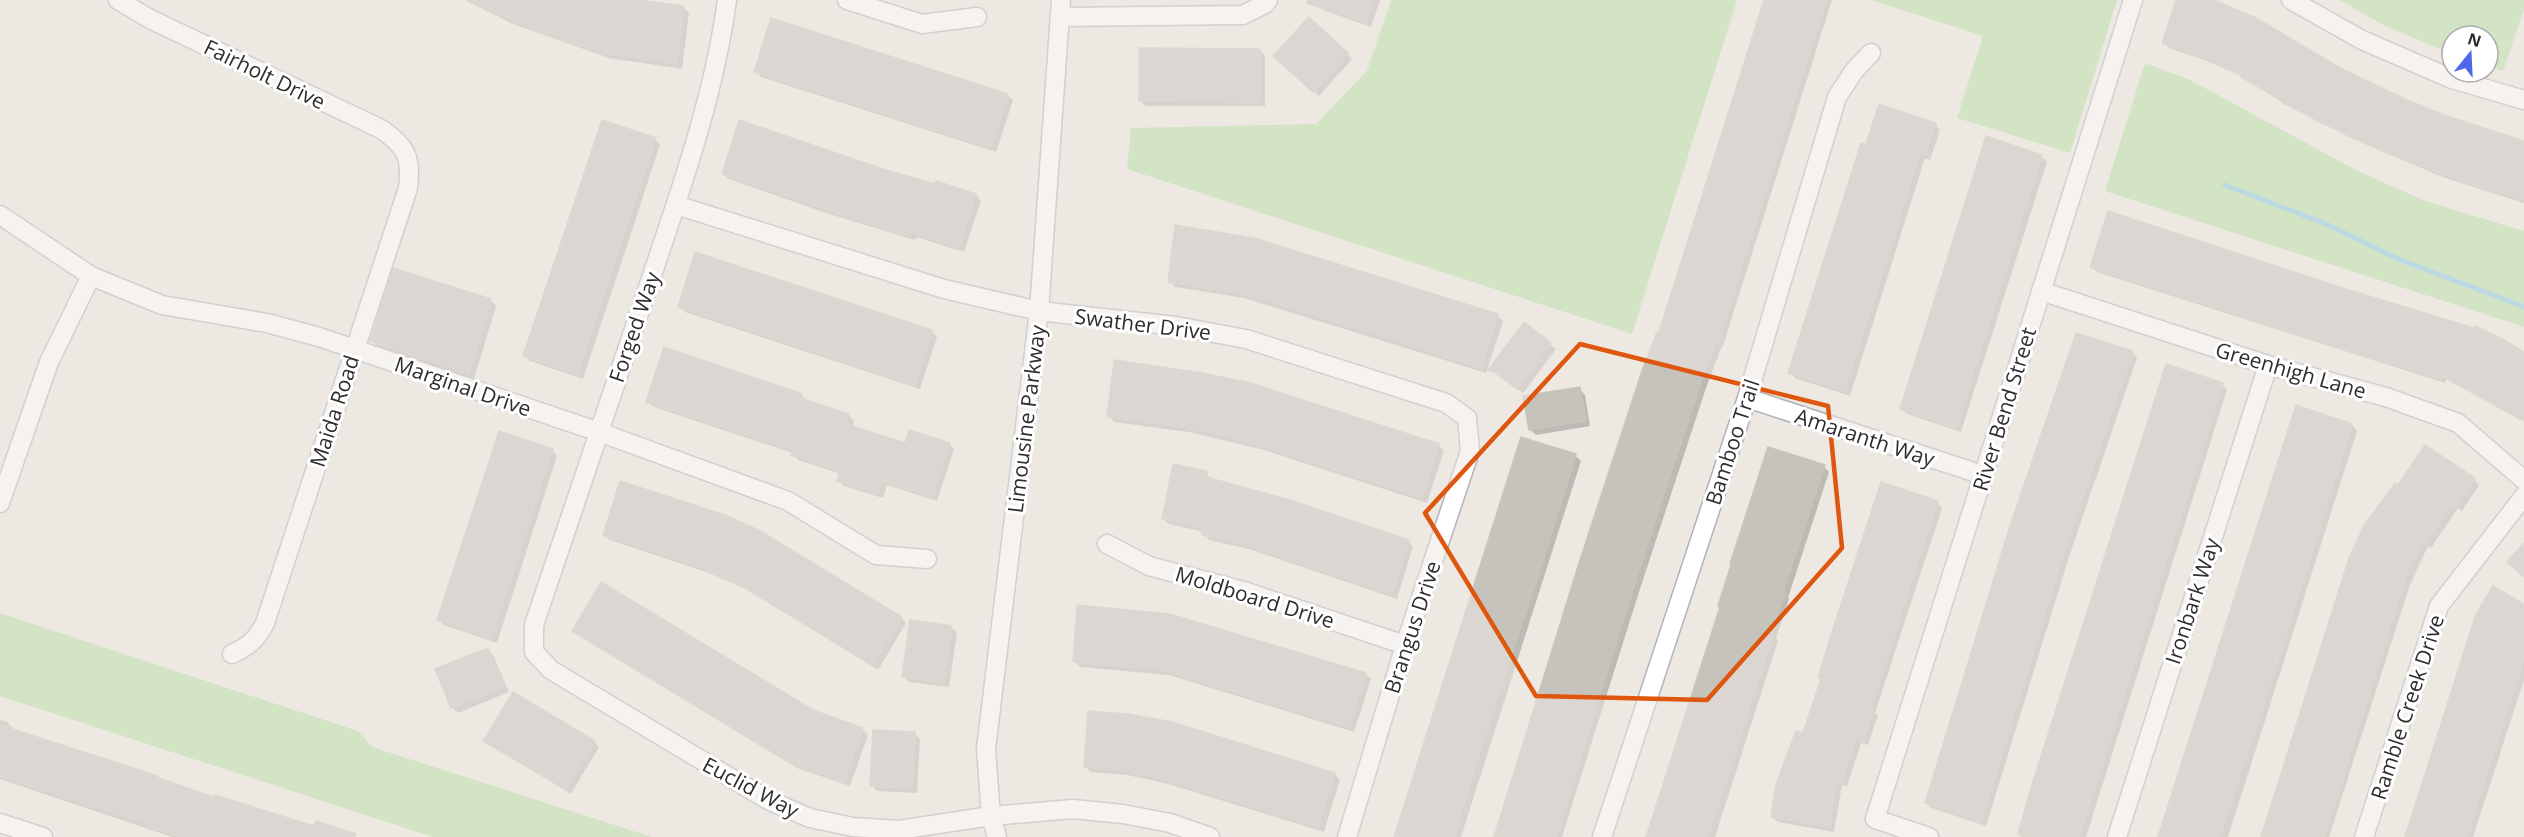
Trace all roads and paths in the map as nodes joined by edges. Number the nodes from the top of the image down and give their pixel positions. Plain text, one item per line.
1 (118, 0) edge
2 (727, 0) edge
3 (847, 0) edge
4 (2133, 0) edge
5 (2291, 0) edge
6 (1267, 2) edge
7 (1061, 9) edge
8 (977, 17) dead end
9 (1871, 53) dead end
10 (2524, 100) edge
11 (406, 153) joint
12 (676, 206) junction
13 (0, 214) edge
14 (91, 276) junction
15 (2041, 291) junction
16 (1039, 311) junction
17 (355, 349) junction
18 (2268, 365) junction
19 (1747, 398) junction
20 (1467, 418) joint
21 (598, 432) junction
22 (1983, 475) junction
23 (2524, 480) edge
24 (2524, 496) edge
25 (0, 503) edge
26 (1107, 544) dead end
27 (927, 559) dead end
28 (1405, 645) junction
29 (534, 652) joint
30 (232, 654) dead end
31 (991, 816) junction
32 (0, 823) edge
33 (21, 834) edge
34 (43, 837) edge
35 (998, 837) edge
36 (1210, 837) edge
37 (1347, 837) edge
38 (1602, 837) edge
39 (1929, 837) edge
40 (2117, 837) edge
41 (2364, 837) edge

1 - 11 street, Fairholt Drive
2 - 12 street, Forged Way
3 - 8 street
4 - 15 street, River Bend Street
5 - 10 street
6 - 7 street
7 - 16 street, Limousine Parkway
9 - 19 street, Bamboo Trail
11 - 17 street, Maida Road
12 - 16 street, Swather Drive
12 - 21 street, Forged Way
13 - 14 street, Marginal Drive
14 - 17 street, Marginal Drive
14 - 25 street
15 - 18 street, Greenhigh Lane
15 - 22 street, River Bend Street
16 - 20 street, Swather Drive
16 - 31 street, Limousine Parkway
17 - 21 street, Marginal Drive
17 - 30 street, Maida Road
18 - 23 street, Greenhigh Lane
18 - 40 street, Ironbark Way
19 - 22 street, Amaranth Way
19 - 38 street, Bamboo Trail
20 - 28 street, Brangus Drive
21 - 27 street, Marginal Drive
21 - 29 street, Forged Way
22 - 39 street, River Bend Street
24 - 41 street, Ramble Creek Drive
26 - 28 street, Moldboard Drive
28 - 37 street, Brangus Drive
29 - 31 street, Euclid Way
31 - 35 street, Limousine Parkway
31 - 36 street, Euclid Way
32 - 33 street
33 - 34 street

